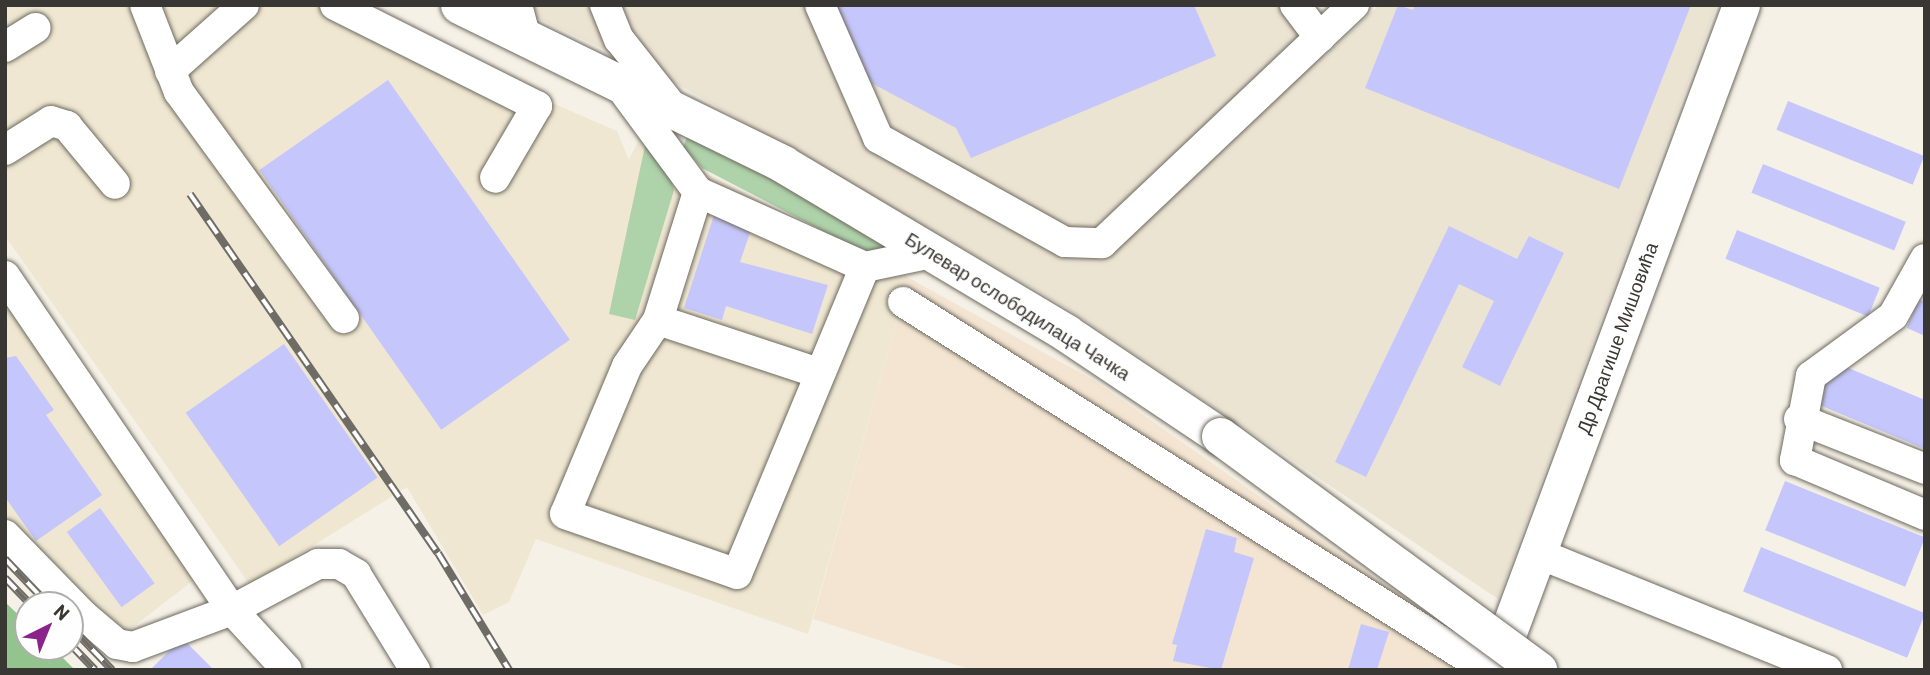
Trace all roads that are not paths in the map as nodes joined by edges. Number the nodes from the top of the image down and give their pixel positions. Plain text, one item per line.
1 (145, 5) edge
2 (244, 5) edge
3 (335, 5) edge
4 (605, 5) edge
5 (820, 5) edge
6 (1295, 5) edge
7 (1354, 5) edge
8 (1741, 5) edge
9 (494, 14) edge
10 (35, 28) dead end
11 (1320, 38) junction
12 (5, 47) edge
13 (170, 71) junction
14 (613, 78) junction
15 (674, 108) junction
16 (5, 150) edge
17 (495, 178) dead end
18 (115, 184) dead end
19 (698, 192) junction
20 (932, 253) junction
21 (1925, 259) edge
22 (865, 267) junction
23 (5, 276) edge
24 (904, 302) dead end
25 (344, 318) dead end
26 (658, 320) junction
27 (818, 373) junction
28 (1799, 419) junction
29 (1925, 469) edge
30 (1925, 514) edge
31 (5, 535) edge
32 (1537, 553) junction
33 (232, 610) junction
34 (287, 670) edge
35 (415, 670) edge
36 (1487, 670) edge
37 (1494, 670) edge
38 (1538, 670) edge
39 (1826, 670) edge

1 - 13 street
2 - 13 street
3 - 17 street
4 - 15 street
5 - 11 street
6 - 11 street
7 - 11 street
8 - 32 main road, Др Драгише Мишовића
9 - 14 main road, Булевар ослободилаца Чачка
10 - 12 street
13 - 25 street
14 - 15 main road, Булевар ослободилаца Чачка
14 - 19 street
15 - 20 main road, Булевар ослободилаца Чачка
16 - 18 street
19 - 22 street
19 - 26 street
20 - 22 street
20 - 38 main road, Булевар ослободилаца Чачка, bridge
21 - 28 street
22 - 27 street
23 - 33 street
24 - 36 street
26 - 27 street
26 - 27 street
28 - 29 street
28 - 30 street
31 - 33 street
32 - 37 main road, Др Драгише Мишовића
32 - 39 street
33 - 34 street
33 - 35 street

